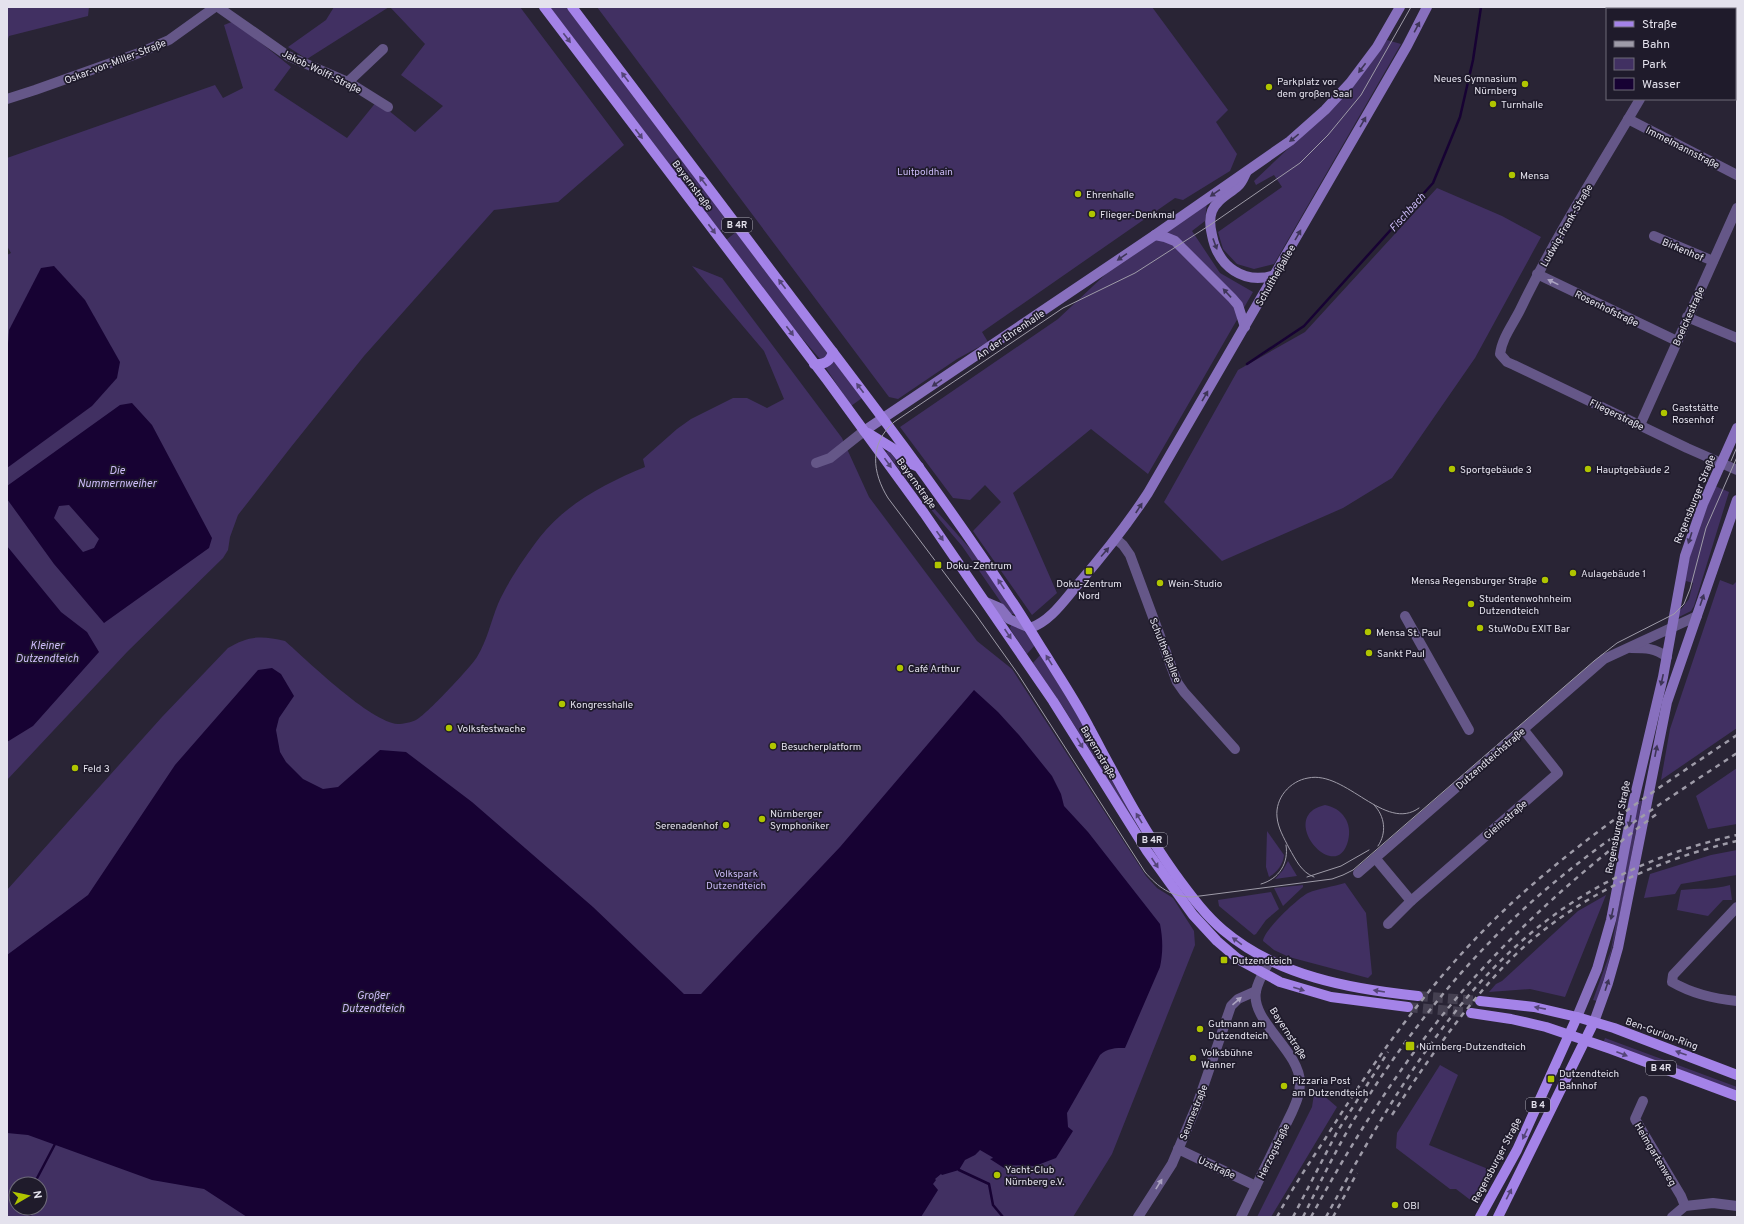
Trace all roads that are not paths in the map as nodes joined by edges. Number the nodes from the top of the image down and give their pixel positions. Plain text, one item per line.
1 (216, 7) edge
2 (544, 7) edge
3 (572, 7) edge
4 (1400, 7) edge
5 (1428, 7) edge
6 (382, 49) dead end
7 (348, 82) junction
8 (7, 99) edge
9 (1639, 100) edge
10 (388, 107) dead end
11 (1628, 119) junction
12 (1247, 171) junction
13 (1737, 175) edge
14 (1737, 208) edge
15 (1155, 235) junction
16 (1654, 236) dead end
17 (1712, 261) junction
18 (1537, 274) junction
19 (1275, 275) junction
20 (1687, 317) junction
21 (1245, 326) junction
22 (1737, 338) edge
23 (1676, 341) junction
24 (833, 352) junction
25 (1500, 354) joint
26 (814, 364) junction
27 (884, 419) junction
28 (1640, 425) junction
29 (1737, 428) edge
30 (864, 431) junction
31 (1721, 463) junction
32 (816, 464) dead end
33 (920, 468) junction
34 (1737, 470) edge
35 (1737, 500) edge
36 (1116, 539) junction
37 (986, 602) junction
38 (1405, 616) dead end
39 (1697, 616) junction
40 (1030, 628) junction
41 (1672, 628) junction
42 (1625, 648) junction
43 (1667, 657) junction
44 (1469, 730) dead end
45 (1523, 730) junction
46 (1235, 750) dead end
47 (1376, 859) junction
48 (1358, 873) dead end
49 (1411, 901) junction
50 (1737, 907) edge
51 (1388, 924) dead end
52 (1270, 960) junction
53 (1263, 974) junction
54 (1256, 991) junction
55 (1418, 996) tunnel mouth
56 (1480, 1001) tunnel mouth
57 (1737, 1001) edge
58 (1408, 1007) tunnel mouth
59 (1471, 1013) tunnel mouth
60 (1578, 1017) junction
61 (1594, 1022) junction
62 (1570, 1035) junction
63 (1585, 1040) junction
64 (1737, 1075) edge
65 (1300, 1084) joint
66 (1737, 1096) edge
67 (1643, 1101) dead end
68 (1178, 1149) junction
69 (1256, 1186) junction
70 (1685, 1206) junction
71 (1737, 1206) edge
72 (1138, 1217) edge
73 (1241, 1217) edge
74 (1480, 1217) edge
75 (1498, 1217) edge
76 (1672, 1217) edge

1 - 7 street, Jakob-Wolff-Straße
1 - 8 street, Oskar-von-Miller-Straße
2 -> 26 main road, Bayernstraße / B 4R
24 -> 3 main road, Bayernstraße / B 4R
4 -> 12 main road
19 -> 5 main road, Schultheißallee
6 - 7 street
7 - 10 street, Jakob-Wolff-Straße
9 - 11 street, Ludwig-Frank-Straße
11 - 13 street, Immelmannstraße
11 - 18 street, Ludwig-Frank-Straße
12 -> 15 main road
12 -> 19 main road
14 - 17 street, Boelckestraße
21 -> 15 main road
15 -> 27 main road, An der Ehrenhalle
16 - 17 street, Birkenhof
17 - 20 street, Boelckestraße
23 -> 18 street, Rosenhofstraße
18 - 25 street, Ludwig-Frank-Straße
19 - 21 main road, Schultheißallee
20 - 22 street
20 - 23 street, Boelckestraße
36 -> 21 main road, Schultheißallee
23 - 28 street, Boelckestraße
24 - 26 main road
27 -> 24 main road, Bayernstraße / B 4R
25 - 28 street, Fliegerstraße
26 - 30 main road, Bayernstraße / B 4R
27 - 30 main road, An der Ehrenhalle
27 - 33 main road, Bayernstraße / B 4R
28 - 31 street, Fliegerstraße
29 - 31 main road, Regensburger Straße
30 - 32 street
30 - 33 main road, B 4R
30 -> 37 main road, Bayernstraße / B 4R
31 - 34 street, Fliegerstraße
31 -> 41 main road, Regensburger Straße
40 -> 33 main road, Bayernstraße / B 4R
39 -> 35 main road
40 -> 36 main road, Schultheißallee
36 - 46 street, Schultheißallee
37 - 40 main road
37 -> 53 main road, Bayernstraße / B 4R
38 - 44 street
39 - 41 street, Dutzendteichstraße
61 -> 39 main road
52 -> 40 main road, Bayernstraße / B 4R
41 - 42 street, Dutzendteichstraße
41 - 43 main road, Regensburger Straße
42 - 43 street, Dutzendteichstraße
42 - 45 street, Dutzendteichstraße
43 -> 60 main road, Regensburger Straße
45 - 47 street, Dutzendteichstraße
45 - 49 street, Gleimstraße
47 - 48 street, Dutzendteichstraße
47 - 49 street
49 - 51 street, Gleimstraße
50 - 57 street
52 - 53 street
55 -> 52 main road, B 4R
53 - 54 street
53 -> 58 main road, B 4R
54 - 65 street, Bayernstraße
68 -> 54 street, Seumestraße
60 -> 56 main road, B 4R
59 - 62 main road, B 4R
60 - 61 main road, Ben-Gurion-Ring / B 4R
60 - 62 main road, Regensburger Straße / B 4
61 - 63 main road
64 -> 61 main road, Ben-Gurion-Ring / B 4R
62 - 63 main road, B 4R
62 -> 74 main road, Regensburger Straße / B 4
63 -> 66 main road, B 4R
75 -> 63 main road
65 - 69 street, Herzogstraße
67 - 70 street, Heimgartenweg
68 - 69 street, Uzstraße
72 -> 68 street, Seumestraße
69 - 73 street, Herzogstraße
70 - 71 street
70 - 76 street

